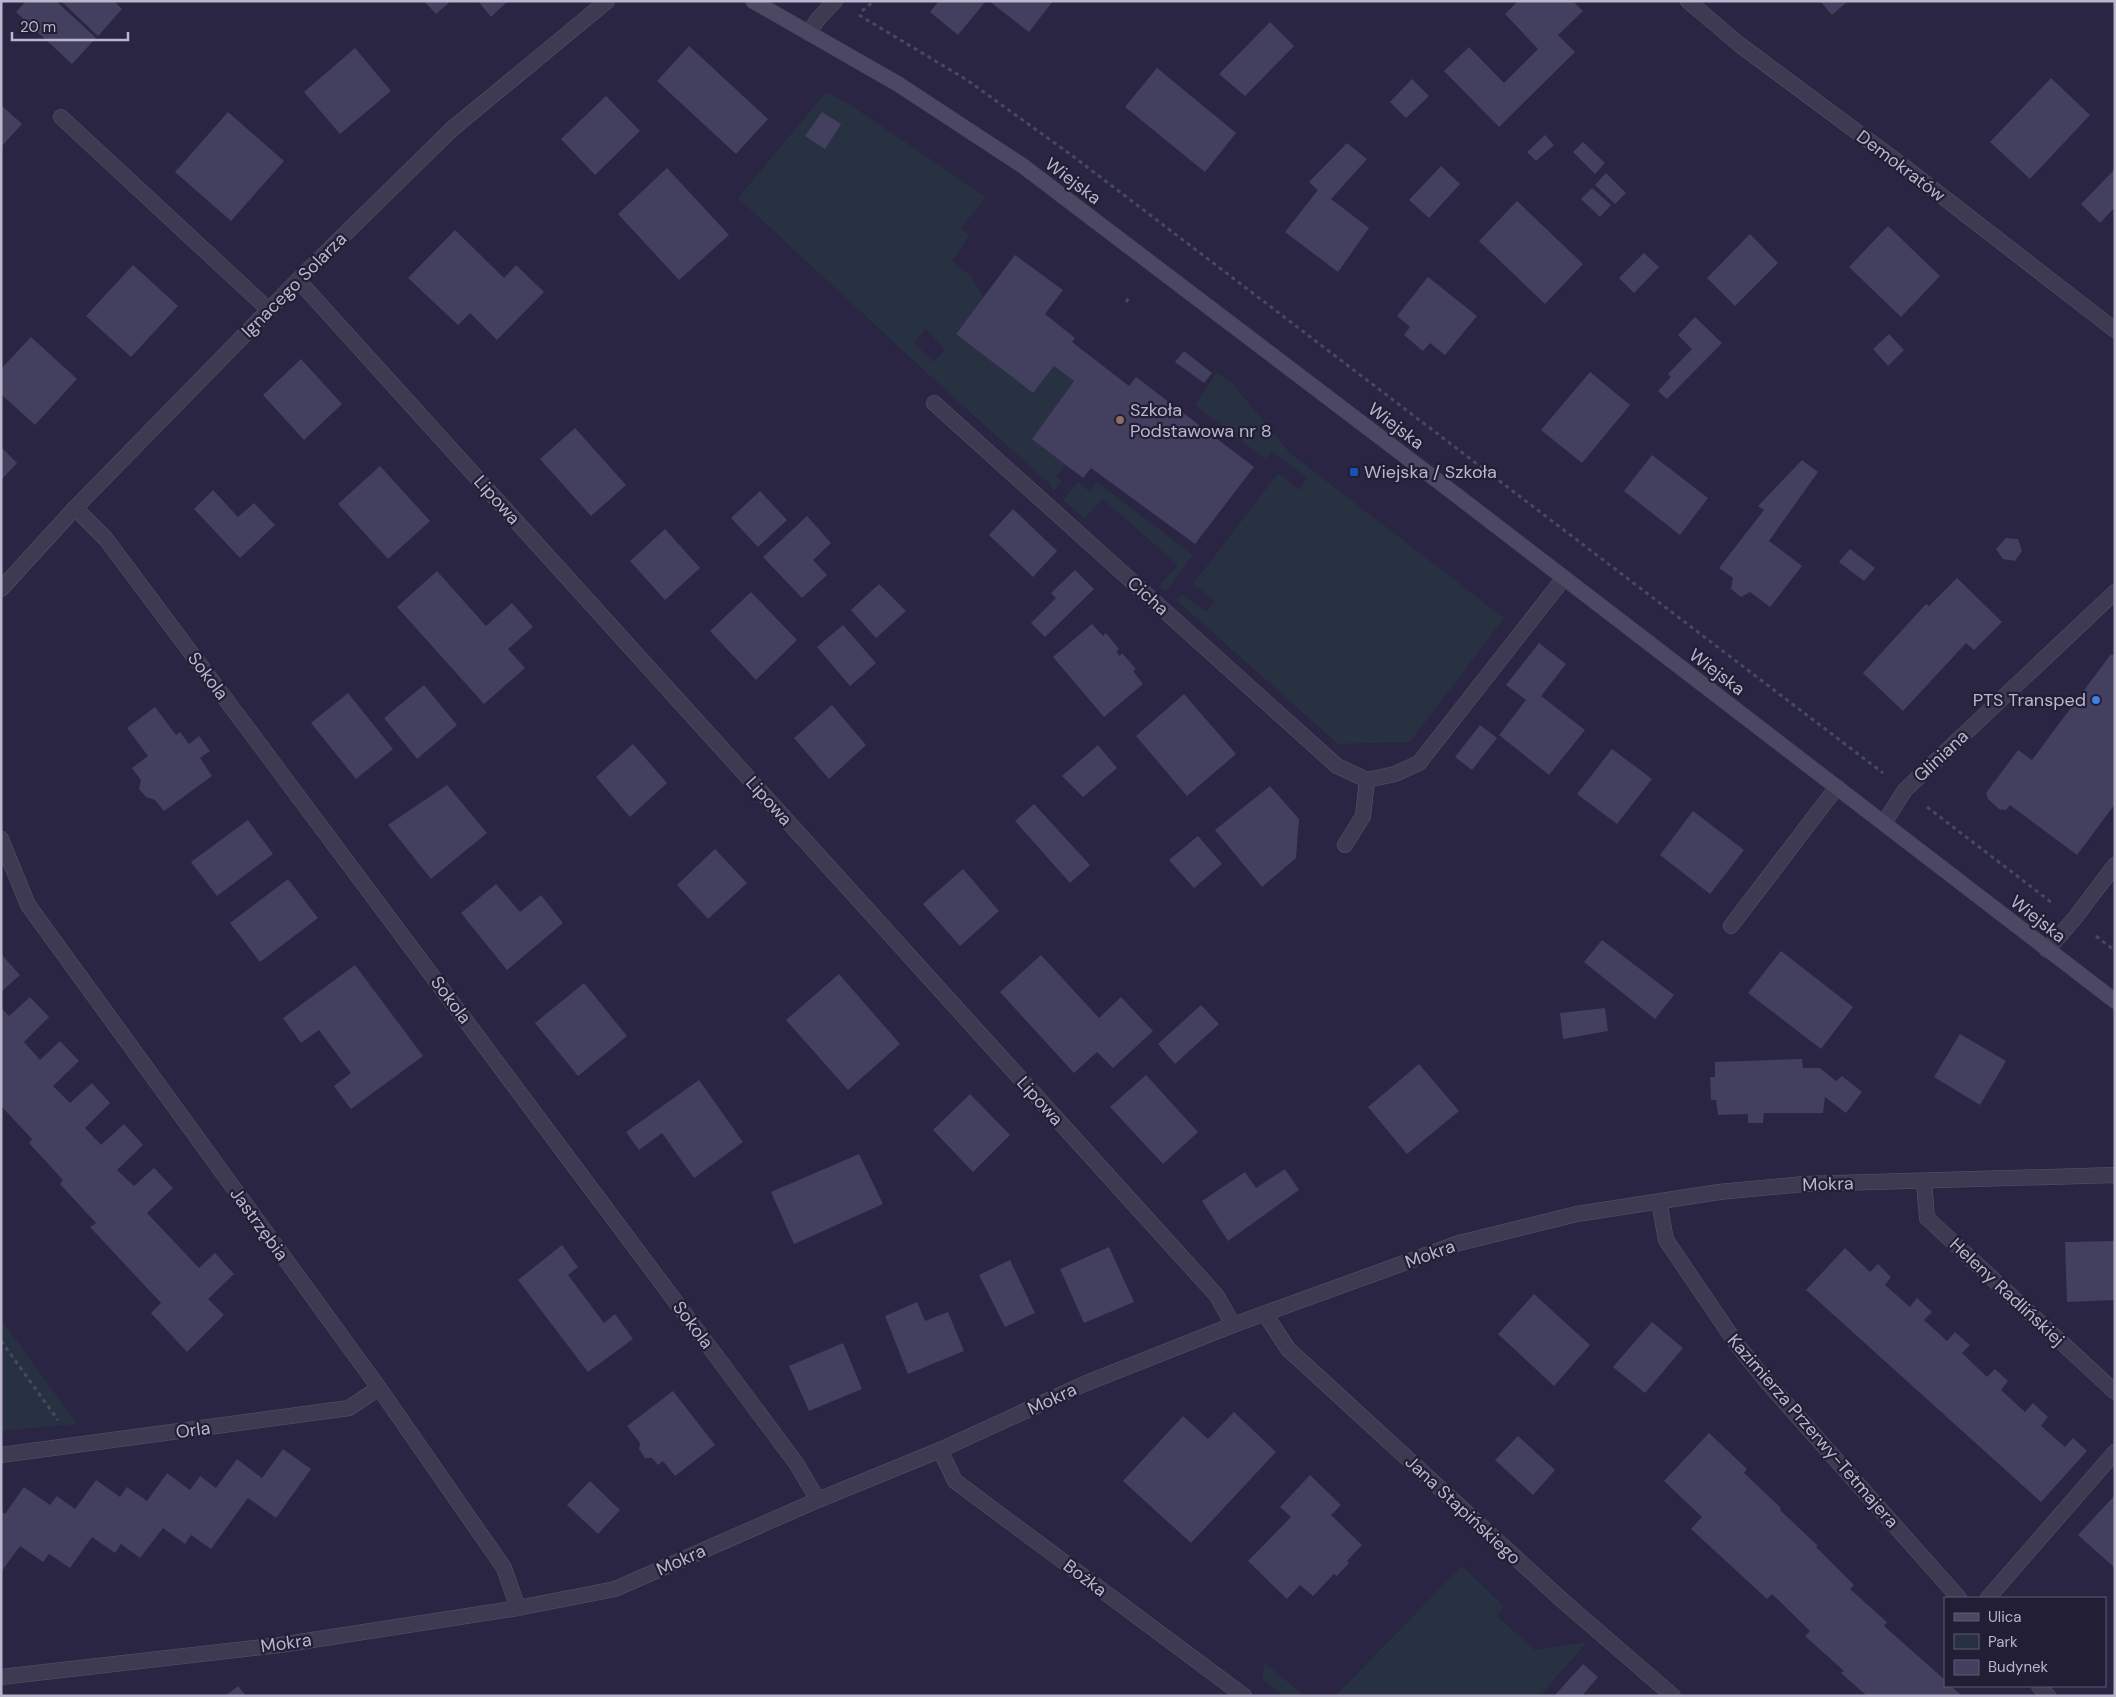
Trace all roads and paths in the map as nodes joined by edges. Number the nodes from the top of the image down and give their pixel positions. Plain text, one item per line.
1 (606, 1) edge
2 (753, 1) edge
3 (835, 1) edge
4 (874, 1) edge
5 (1688, 1) edge
6 (852, 10) dead end
7 (858, 14) junction
8 (809, 33) junction
9 (61, 117) dead end
10 (298, 280) junction
11 (1130, 296) dead end
12 (1126, 302) dead end
13 (269, 310) junction
14 (2115, 330) edge
15 (934, 403) dead end
16 (75, 508) junction
17 (1564, 578) junction
18 (1, 589) edge
19 (2115, 592) edge
20 (1367, 780) junction
21 (1837, 787) junction
22 (1905, 790) junction
23 (1884, 823) junction
24 (1, 839) edge
25 (1345, 844) dead end
26 (2115, 865) edge
27 (2074, 919) junction
28 (1731, 926) dead end
29 (2047, 950) junction
30 (2115, 951) edge
31 (2115, 1001) edge
32 (2115, 1175) edge
33 (1924, 1182) junction
34 (1659, 1201) junction
35 (1265, 1314) junction
36 (1233, 1326) junction
37 (1, 1341) edge
38 (379, 1388) junction
39 (2115, 1392) edge
40 (76, 1446) junction
41 (940, 1450) junction
42 (2115, 1452) edge
43 (1, 1455) edge
44 (818, 1500) junction
45 (1958, 1597) edge
46 (1989, 1597) edge
47 (518, 1608) junction
48 (1, 1677) edge
49 (1244, 1696) edge
50 (1673, 1696) edge

1 - 10 street, Ignacego Solarza
2 - 8 street, Wiejska
3 - 8 street
4 - 7 path
5 - 14 street, Demokratów
6 - 7 path
7 - 22 path
8 - 17 street, Wiejska
9 - 13 street
10 - 13 street, Ignacego Solarza
10 - 36 street, Lipowa
11 - 12 path
13 - 16 street, Ignacego Solarza
15 - 20 street, Cicha
16 - 18 street, Ignacego Solarza
16 - 44 street, Sokola
17 - 20 street
17 - 21 street, Wiejska
19 - 22 street, Gliniana
20 - 25 street
21 - 23 street, Wiejska
21 - 28 street
22 - 23 street, Gliniana
22 - 27 path
23 - 29 street, Wiejska
24 - 38 street, Jastrzębia
26 - 27 street
27 - 29 street
27 - 30 path
29 - 31 street, Wiejska
32 - 33 street, Mokra
33 - 34 street, Mokra
33 - 39 street, Heleny Radlińskiej
34 - 35 street, Mokra
34 - 45 street, Kazimierza Przerwy-Tetmajera
35 - 36 street, Mokra
35 - 50 street, Jana Stapińskiego
36 - 41 street, Mokra
37 - 40 path
38 - 40 street, Orla
38 - 47 street, Jastrzębia
40 - 43 street, Orla
41 - 44 street, Mokra
41 - 49 street, Bożka
42 - 46 street
44 - 47 street, Mokra
47 - 48 street, Mokra

